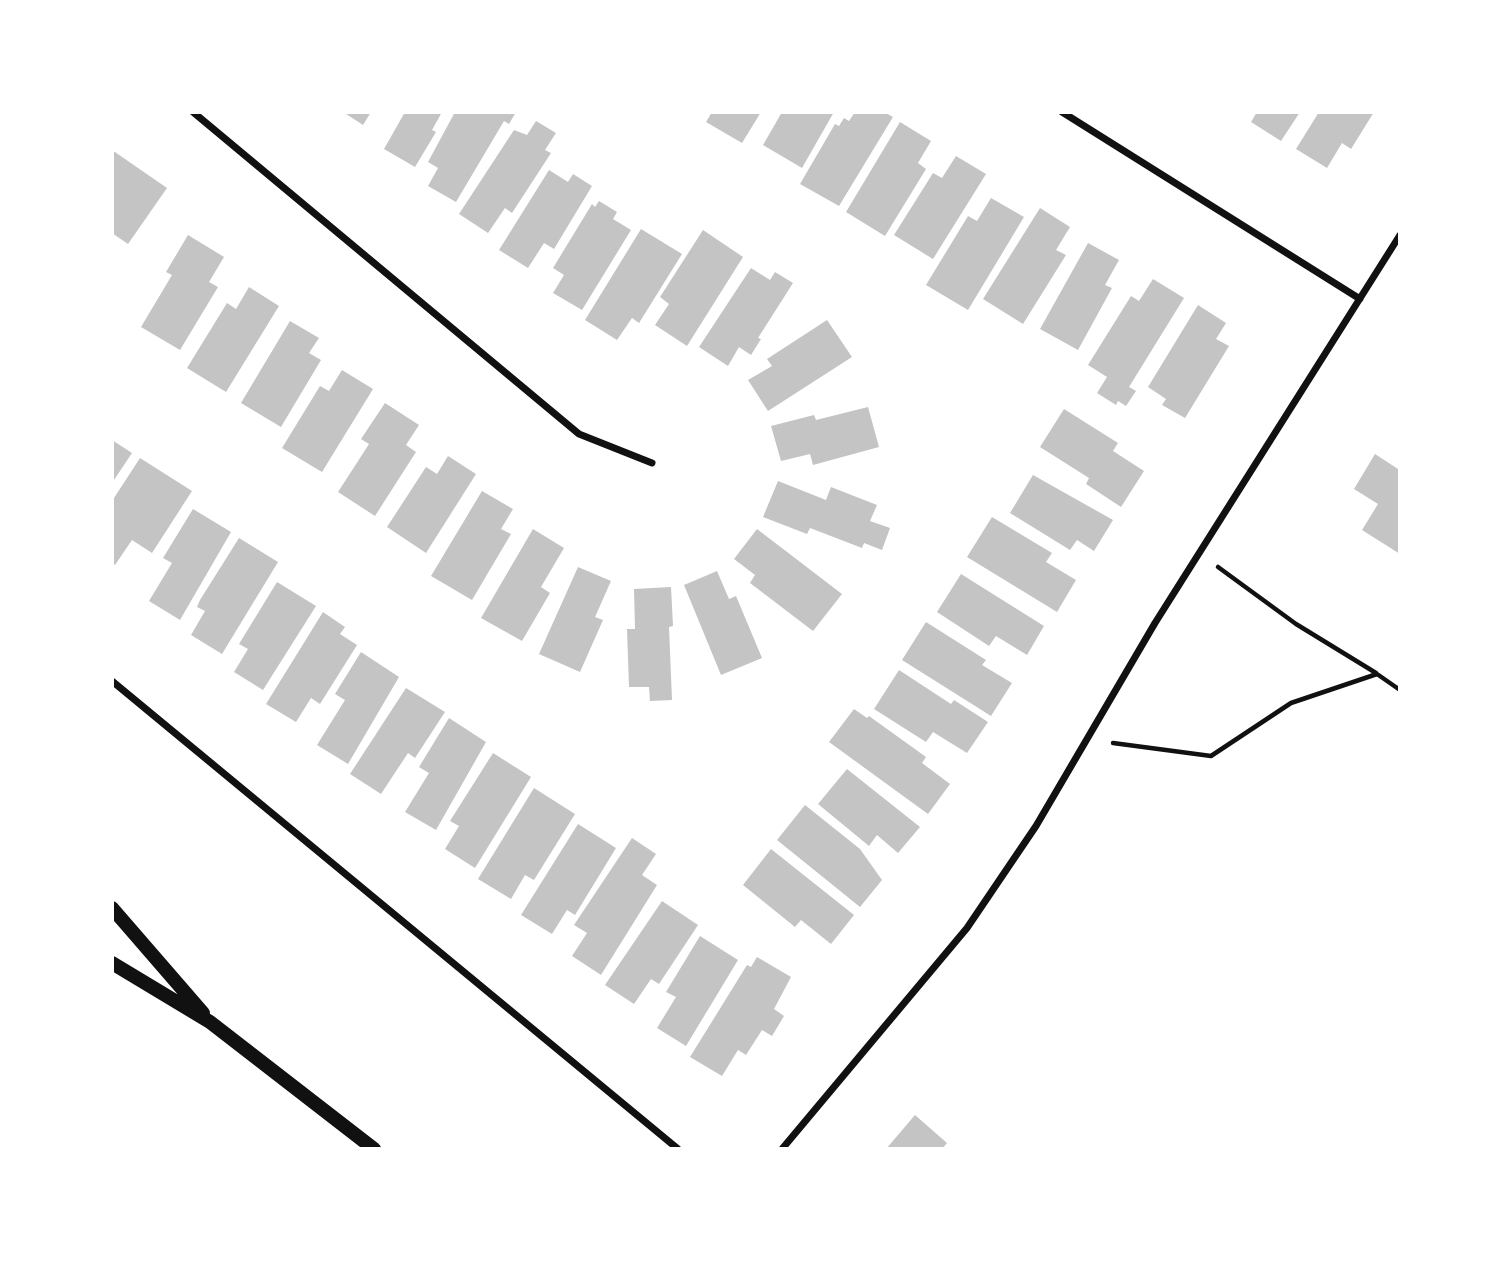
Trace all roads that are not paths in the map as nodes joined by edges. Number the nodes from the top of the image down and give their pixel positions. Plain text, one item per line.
1 (193, 112) edge
2 (1062, 112) edge
3 (1400, 234) edge
4 (1360, 299) junction
5 (652, 463) dead end
6 (112, 681) edge
7 (112, 908) edge
8 (112, 963) edge
9 (210, 1022) junction
10 (374, 1149) edge
11 (678, 1149) edge
12 (782, 1149) edge

1 - 5 street
2 - 4 street
3 - 4 street
4 - 12 street
6 - 11 street
7 - 9 main road
8 - 9 main road
9 - 10 main road

